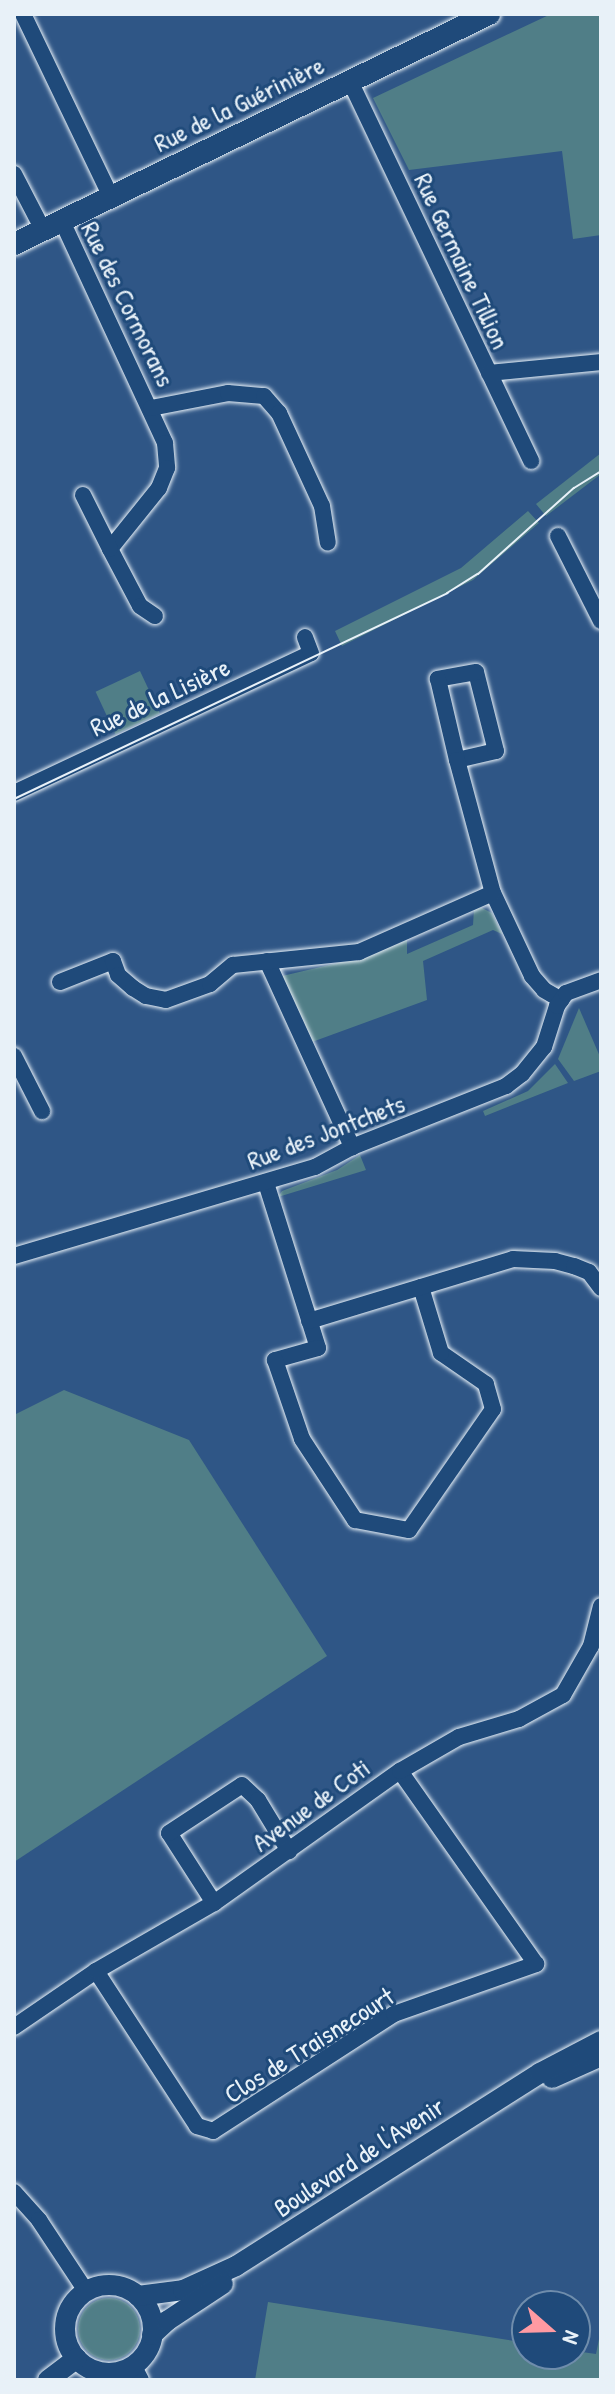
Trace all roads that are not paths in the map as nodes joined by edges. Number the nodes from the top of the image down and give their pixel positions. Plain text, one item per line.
1 (23, 14) edge
2 (478, 17) edge
3 (350, 81) junction
4 (14, 174) edge
5 (111, 197) junction
6 (52, 226) junction
7 (14, 244) edge
8 (601, 362) edge
9 (489, 373) junction
10 (151, 408) junction
11 (531, 461) dead end
12 (83, 495) dead end
13 (558, 536) dead end
14 (328, 543) dead end
15 (110, 549) junction
16 (155, 616) dead end
17 (601, 621) edge
18 (305, 637) dead end
19 (457, 760) junction
20 (14, 793) edge
21 (493, 893) junction
22 (267, 961) junction
23 (601, 980) edge
24 (60, 982) dead end
25 (561, 1000) junction
26 (14, 1056) edge
27 (42, 1111) dead end
28 (352, 1147) junction
29 (266, 1183) junction
30 (15, 1253) edge
31 (421, 1287) junction
32 (601, 1288) edge
33 (309, 1321) junction
34 (601, 1606) edge
35 (596, 1646) edge
36 (400, 1771) junction
37 (289, 1851) junction
38 (214, 1903) junction
39 (96, 1971) junction
40 (14, 2027) edge
41 (601, 2041) edge
42 (601, 2056) edge
43 (14, 2192) edge
44 (86, 2291) junction
45 (138, 2296) junction
46 (152, 2335) junction
47 (77, 2358) junction
48 (137, 2372) edge
49 (48, 2380) edge

1 - 5 street
2 - 3 main road, Rue de la Guérinière
3 - 5 main road, Rue de la Guérinière
3 - 9 street, Rue Germaine Tillion
4 - 6 street, Rue des Cormorans
5 - 6 main road, Rue de la Guérinière
6 - 7 main road, Rue de la Guérinière
6 - 10 street, Rue des Cormorans
8 - 9 street
9 - 11 street, Rue Germaine Tillion
10 - 14 street, Rue des Cormorans
10 - 15 street, Rue des Cormorans
12 - 15 street
13 - 17 street
15 - 16 street
18 - 20 street, Rue de la Lisière
19 - 19 street
19 - 21 street
21 - 22 street
21 - 25 street
22 - 24 street
22 - 28 street
23 - 25 street
25 - 28 street, Rue des Jontchets
26 - 27 street
28 - 29 street, Rue des Jontchets
29 - 30 street, Rue des Jontchets
29 - 33 street
31 - 32 street
31 - 33 street
31 - 33 street
34 - 35 street, Avenue de Coti
35 - 36 street, Avenue de Coti
36 - 37 street, Avenue de Coti
36 - 39 street, Clos de Traisnecourt
37 - 38 street, Avenue de Coti
37 - 38 street
38 - 39 street, Avenue de Coti
39 - 40 street, Avenue de Coti
41 - 45 street, Boulevard de l'Avenir
42 - 46 street, Boulevard de l'Avenir
43 - 44 street
44 - 45 street
44 - 47 street
45 - 46 street
46 - 48 street
47 - 48 street
47 - 49 street

